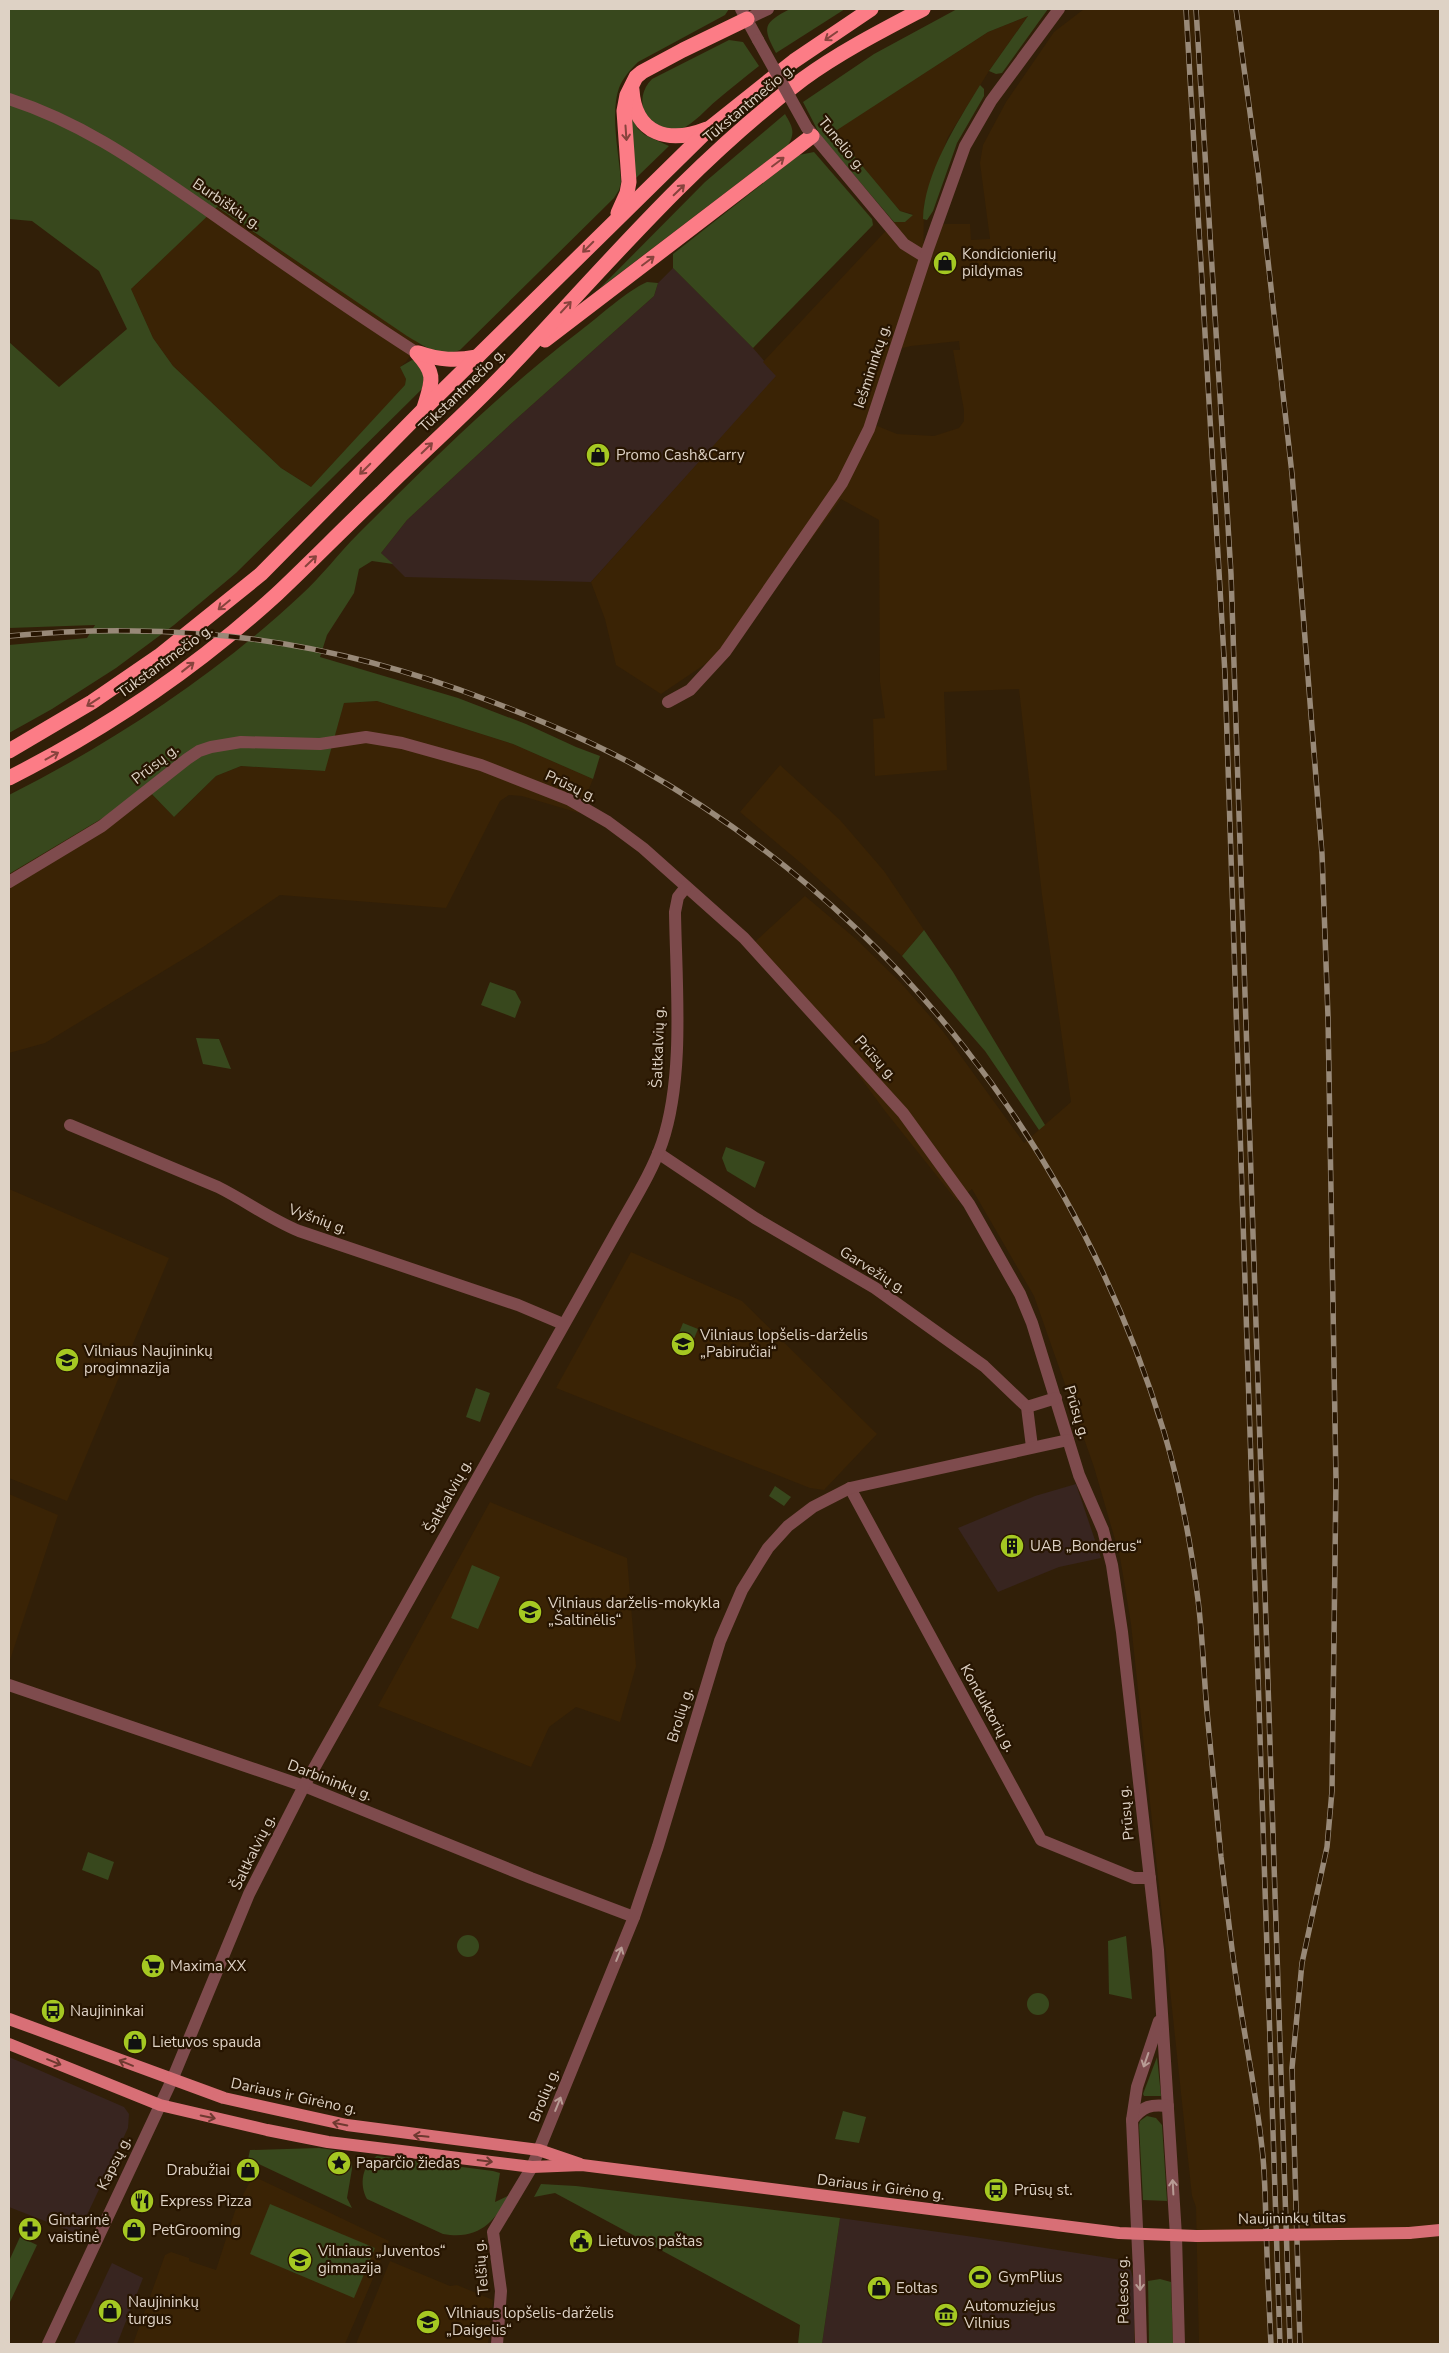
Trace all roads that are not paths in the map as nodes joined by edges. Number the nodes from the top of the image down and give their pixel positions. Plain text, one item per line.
1 (768, 9) edge
2 (871, 9) edge
3 (923, 9) edge
4 (1059, 9) edge
5 (744, 14) edge
6 (632, 86) junction
7 (9, 99) edge
8 (711, 128) junction
9 (810, 132) junction
10 (610, 226) junction
11 (925, 256) junction
12 (417, 353) junction
13 (477, 357) junction
14 (512, 365) junction
15 (424, 409) junction
16 (668, 702) dead end
17 (9, 751) edge
18 (9, 778) edge
19 (9, 882) edge
20 (686, 887) junction
21 (70, 1125) dead end
22 (658, 1153) junction
23 (563, 1324) junction
24 (1056, 1398) junction
25 (1027, 1407) junction
26 (1068, 1440) junction
27 (1032, 1447) junction
28 (850, 1488) junction
29 (9, 1686) edge
30 (304, 1786) junction
31 (1150, 1878) junction
32 (634, 1917) junction
33 (1162, 2014) junction
34 (9, 2018) edge
35 (9, 2044) edge
36 (172, 2080) junction
37 (160, 2105) junction
38 (1168, 2106) junction
39 (1132, 2120) junction
40 (539, 2150) junction
41 (582, 2165) junction
42 (532, 2167) junction
43 (1440, 2230) edge
44 (1138, 2235) junction
45 (1176, 2236) junction
46 (48, 2344) edge
47 (497, 2344) edge
48 (1140, 2344) edge
49 (1180, 2344) edge

1 - 5 street
2 -> 8 highway, Tūkstantmečio g.
14 -> 3 highway, Tūkstantmečio g.
4 - 11 street, Iešmininkų g.
5 - 6 highway
5 - 9 street, Tunelio g., bridge
6 - 8 highway
6 -> 10 highway
7 - 12 street, Burbiškių g.
8 - 10 highway, Tūkstantmečio g.
9 - 11 street, Tunelio g.
14 -> 9 highway
10 -> 13 highway, Tūkstantmečio g.
11 - 16 street, Iešmininkų g.
12 - 13 highway
12 - 15 highway
13 - 15 highway, Tūkstantmečio g.
18 -> 14 highway, Tūkstantmečio g.
15 -> 17 highway, Tūkstantmečio g.
19 - 20 street, Prūsų g.
20 - 22 street, Šaltkalvių g.
20 - 24 street, Prūsų g.
21 - 23 street, Vyšnių g.
22 - 23 street, Šaltkalvių g.
22 - 25 street, Garvežių g.
23 - 30 street, Šaltkalvių g.
24 - 25 street
24 - 26 street, Prūsų g.
25 - 27 street
26 - 27 street, Brolių g.
26 - 31 street, Prūsų g.
27 - 28 street, Brolių g.
28 - 31 street, Konduktorių g.
28 - 32 street, Brolių g.
29 - 30 street, Darbininkų g.
30 - 32 street, Darbininkų g.
30 - 36 street, Šaltkalvių g.
31 - 33 street, Prūsų g.
40 -> 32 street, Brolių g.
33 - 38 street, Prūsų g.
33 -> 39 street, Prūsų g.
36 -> 34 main road, Dariaus ir Girėno g.
35 -> 37 main road, Dariaus ir Girėno g.
36 - 37 street, Šaltkalvių g.
40 -> 36 main road, Dariaus ir Girėno g.
37 -> 42 main road, Dariaus ir Girėno g.
37 - 46 street, Kapsų g.
38 - 39 street
45 -> 38 street, Prūsų g.
39 - 44 street, Prūsų g.
40 - 41 main road, Dariaus ir Girėno g.
40 - 42 street, Brolių g.
41 - 42 main road, Dariaus ir Girėno g.
41 - 44 main road, Dariaus ir Girėno g.
42 - 47 street, Telšių g.
43 - 45 main road, Naujininkų tiltas, bridge
44 - 45 main road, Dariaus ir Girėno g.
44 -> 48 street, Pelesos g.
45 - 49 street

